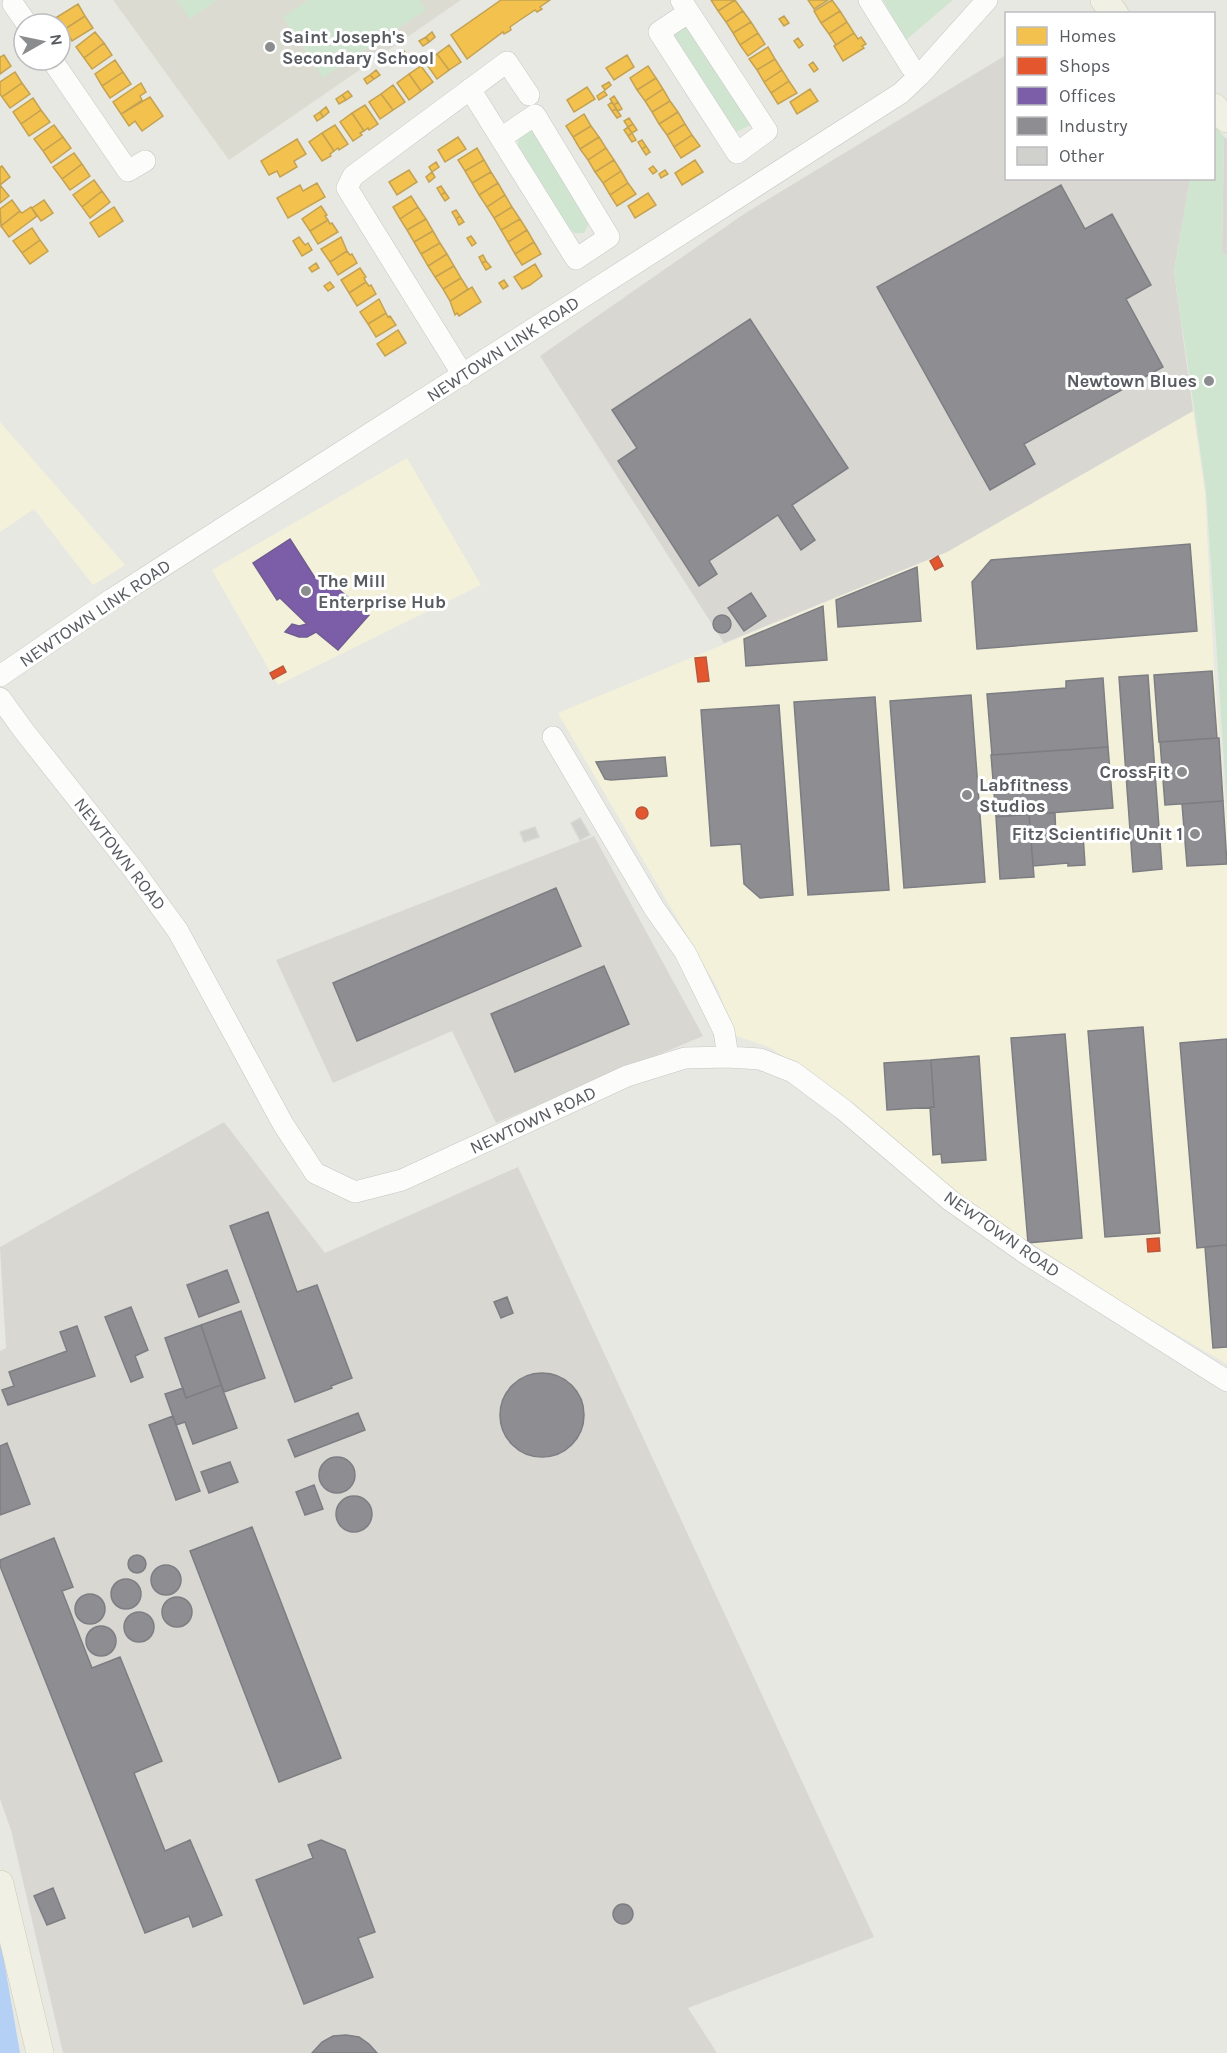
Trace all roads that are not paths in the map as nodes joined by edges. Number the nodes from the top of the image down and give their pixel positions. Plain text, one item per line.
1 (869, 0) edge
2 (987, 0) edge
3 (1104, 0) edge
4 (685, 6) edge
5 (1113, 12) edge
6 (60, 72) edge
7 (920, 75) junction
8 (471, 89) junction
9 (529, 95) dead end
10 (1215, 108) edge
11 (1227, 118) edge
12 (501, 138) junction
13 (145, 160) dead end
14 (463, 375) junction
15 (0, 676) edge
16 (0, 698) edge
17 (553, 737) dead end
18 (728, 1057) junction
19 (1227, 1381) edge
20 (0, 1884) edge
21 (40, 2053) edge

1 - 7 street
2 - 7 street, NEWTOWN LINK ROAD
3 - 5 main road
4 - 4 street
6 - 13 street
7 - 14 street, NEWTOWN LINK ROAD
8 - 9 street
8 - 12 street
8 - 14 street
10 - 11 main road
12 - 12 street
14 - 15 street, NEWTOWN LINK ROAD
16 - 18 street, NEWTOWN ROAD
17 - 18 street
18 - 19 street, NEWTOWN ROAD
20 - 21 main road

